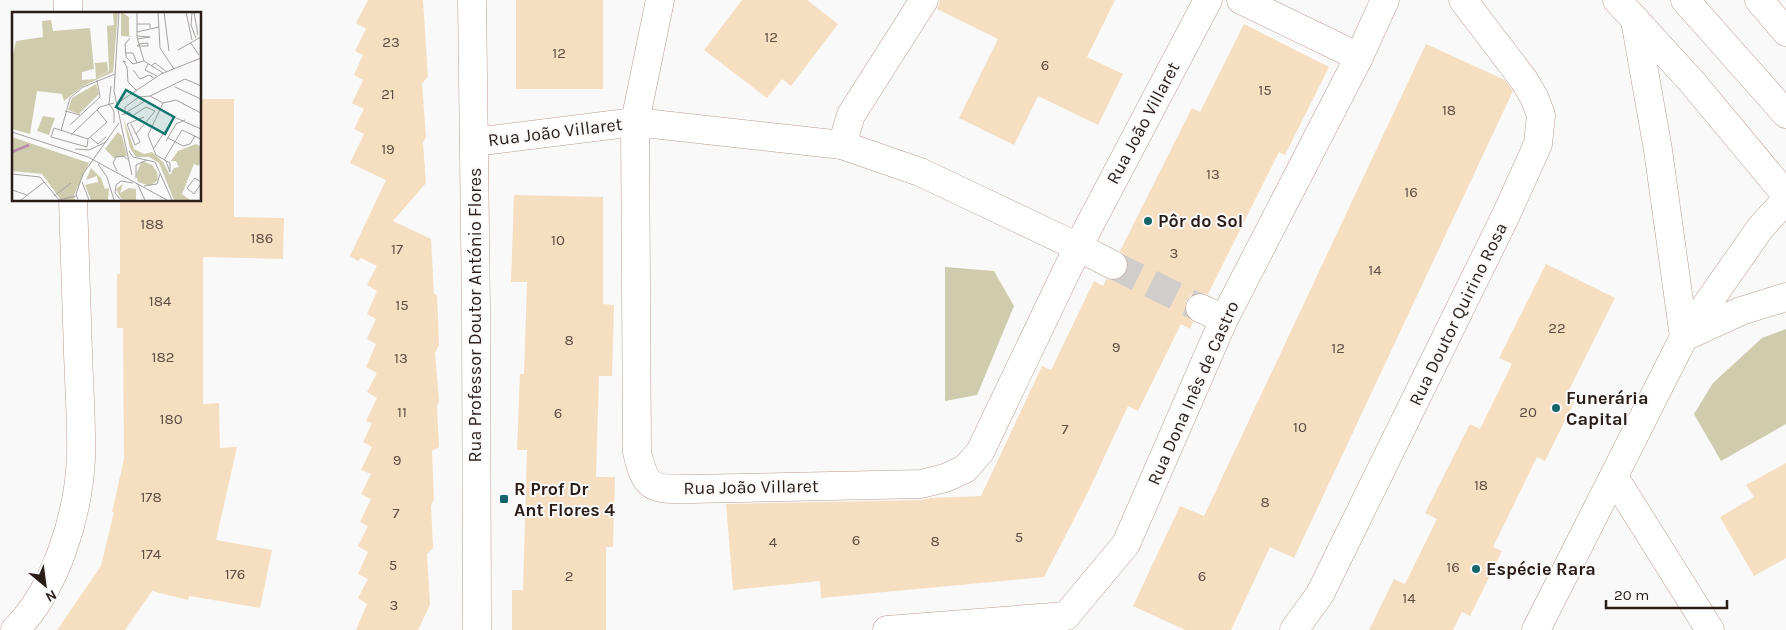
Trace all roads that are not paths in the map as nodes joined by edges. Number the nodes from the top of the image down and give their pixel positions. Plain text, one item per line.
1 (472, 0) edge
2 (660, 0) edge
3 (924, 0) edge
4 (1208, 0) edge
5 (1241, 0) edge
6 (1385, 0) edge
7 (1463, 0) edge
8 (1684, 0) edge
9 (1759, 0) edge
10 (1626, 10) edge
11 (1786, 32) edge
12 (1359, 57) junction
13 (1786, 114) edge
14 (635, 122) junction
15 (474, 142) junction
16 (842, 145) junction
17 (1786, 195) edge
18 (1786, 200) edge
19 (73, 201) edge
20 (1078, 246) junction
21 (1113, 265) tunnel mouth
22 (1786, 297) edge
23 (1684, 337) junction
24 (1614, 477) junction
25 (15, 630) edge
26 (477, 630) edge
27 (887, 630) edge
28 (1294, 630) edge
29 (1536, 630) edge
30 (1710, 630) edge

1 - 15 street, Rua Professor Doutor António Flores
2 - 14 street
3 - 16 street
4 - 20 street, Rua João Villaret
5 - 12 street
6 - 12 street, Rua Dona Inês de Castro
7 - 28 street, Rua Doutor Quirino Rosa
8 - 13 street
9 - 11 street
10 - 17 street
10 - 23 street
12 - 27 street, Rua Dona Inês de Castro
14 - 15 street, Rua João Villaret
14 - 16 street, Rua João Villaret
14 - 20 street, Rua João Villaret
15 - 26 street, Rua Professor Doutor António Flores
16 - 20 street, Rua João Villaret
18 - 23 street
19 - 25 street
20 - 21 street, Rua João Villaret
22 - 23 street
23 - 24 street
24 - 29 street
24 - 30 street

